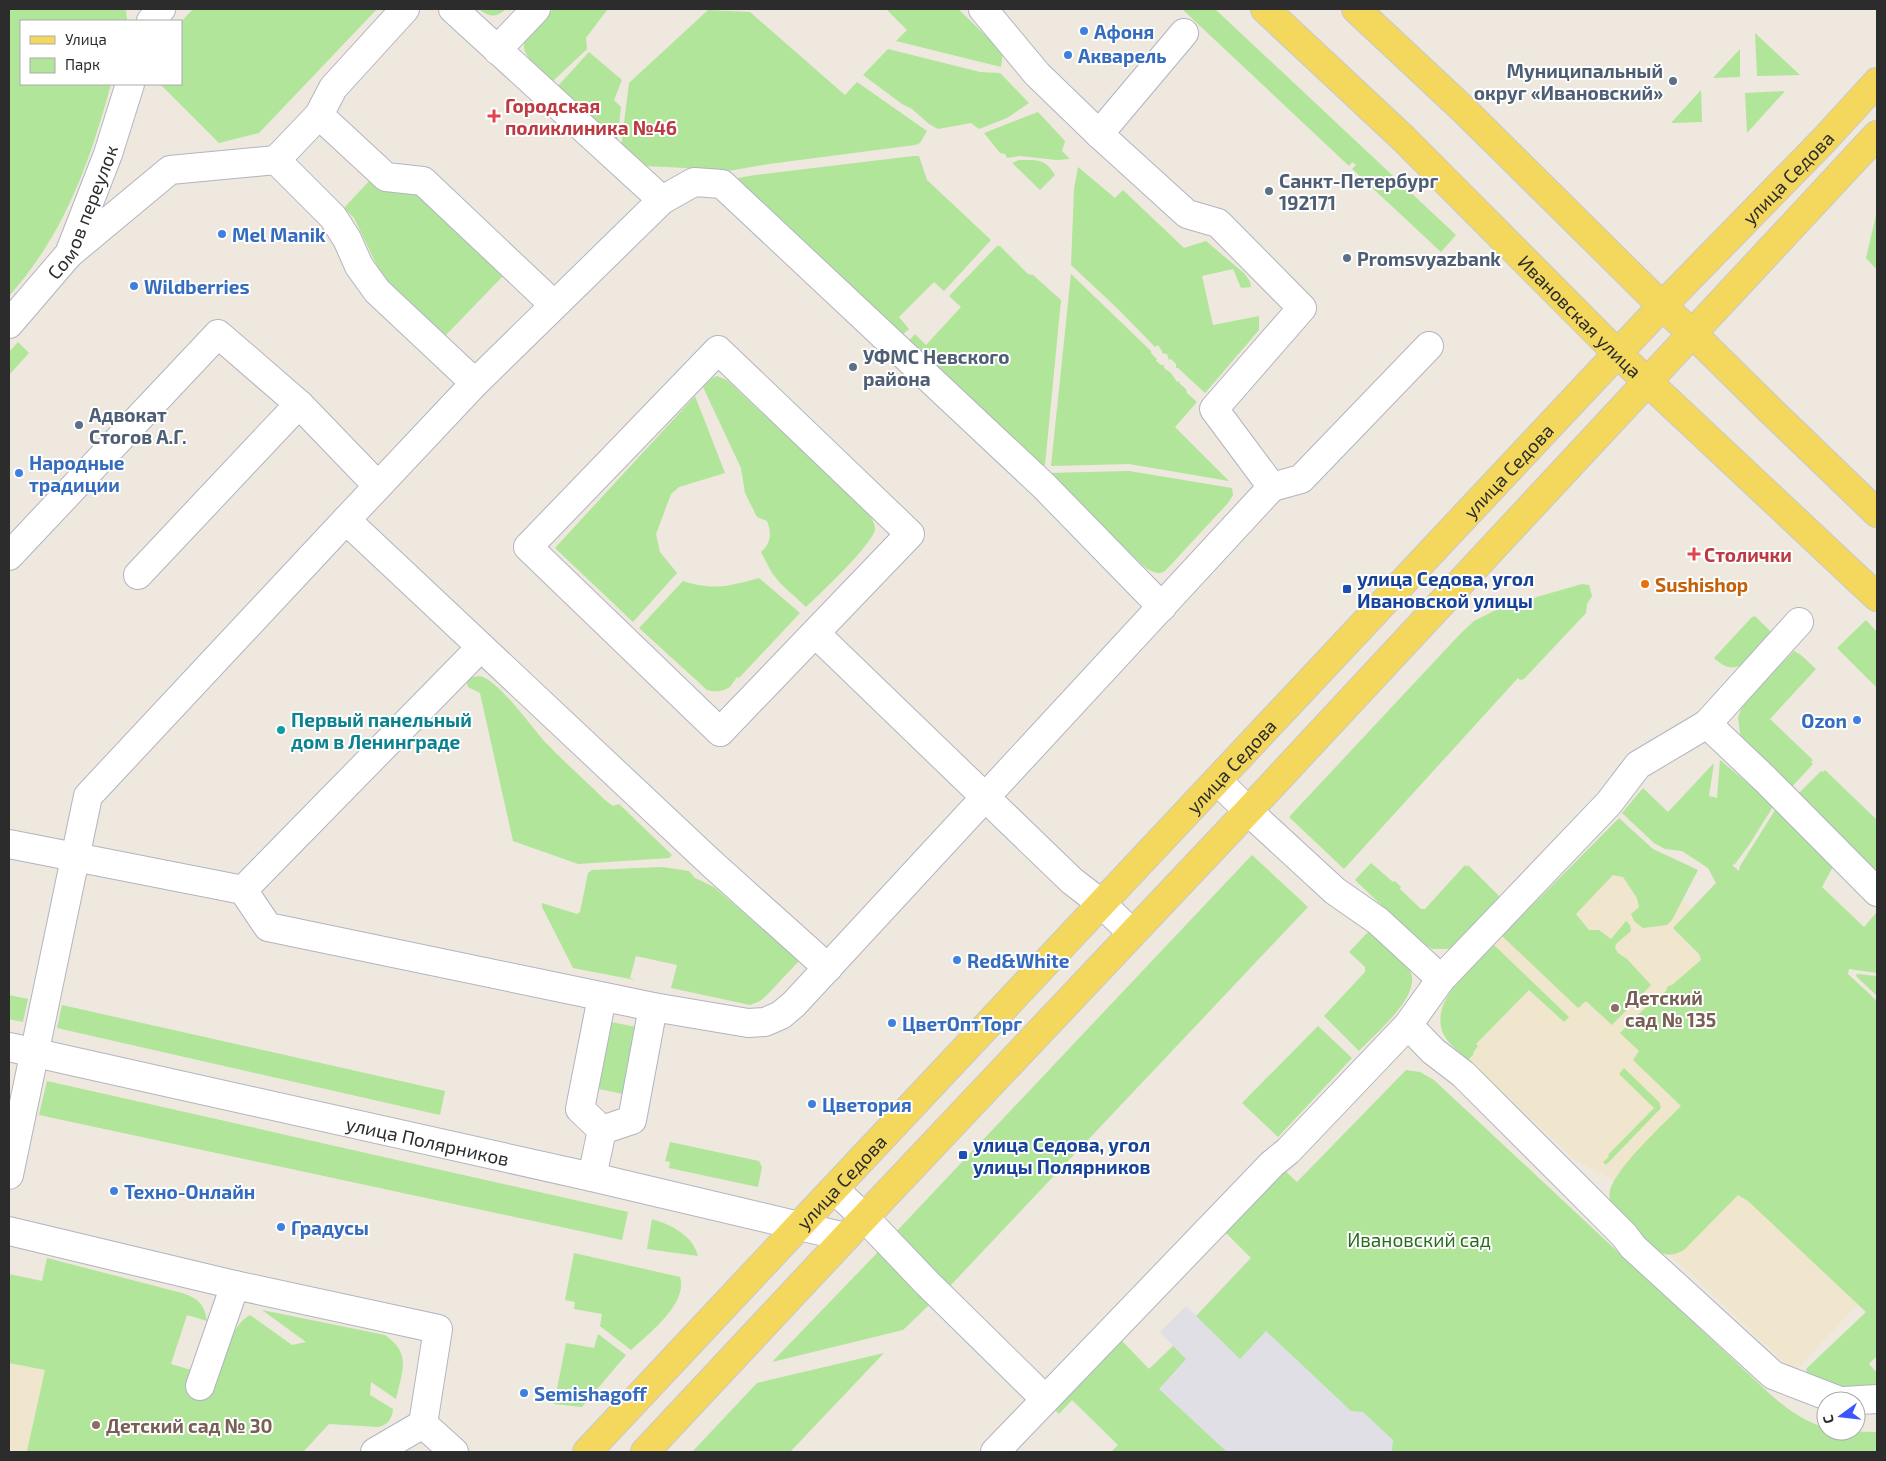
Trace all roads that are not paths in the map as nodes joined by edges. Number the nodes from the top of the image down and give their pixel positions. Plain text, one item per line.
1 (161, 9) edge
2 (405, 9) edge
3 (453, 9) edge
4 (536, 9) edge
5 (983, 9) edge
6 (1265, 9) edge
7 (1356, 9) edge
8 (150, 20) edge
9 (1184, 33) dead end
10 (497, 50) junction
11 (1877, 82) edge
12 (130, 85) edge
13 (319, 115) junction
14 (1099, 134) junction
15 (1877, 135) edge
16 (276, 160) junction
17 (662, 200) junction
18 (69, 254) junction
19 (553, 304) junction
20 (1662, 306) junction
21 (9, 324) edge
22 (1692, 332) junction
23 (1429, 346) dead end
24 (1618, 354) junction
25 (1648, 382) junction
26 (475, 383) junction
27 (299, 404) junction
28 (378, 486) junction
29 (1272, 487) junction
30 (1877, 514) edge
31 (346, 520) junction
32 (9, 556) edge
33 (138, 575) dead end
34 (1877, 597) edge
35 (1162, 607) junction
36 (1799, 622) dead end
37 (815, 633) junction
38 (481, 647) junction
39 (1706, 724) junction
40 (1218, 781) junction
41 (986, 798) junction
42 (1248, 811) junction
43 (9, 844) edge
44 (75, 858) junction
45 (243, 890) junction
46 (1877, 892) edge
47 (1102, 904) junction
48 (1132, 933) junction
49 (828, 968) junction
50 (1441, 979) junction
51 (602, 997) junction
52 (653, 1007) junction
53 (1408, 1025) junction
54 (21, 1050) edge
55 (602, 1130) junction
56 (9, 1175) edge
57 (592, 1177) junction
58 (834, 1190) junction
59 (865, 1218) junction
60 (800, 1226) junction
61 (9, 1231) edge
62 (846, 1237) junction
63 (235, 1285) junction
64 (200, 1386) dead end
65 (1816, 1392) edge
66 (1045, 1399) junction
67 (423, 1424) junction
68 (375, 1452) edge
69 (454, 1452) edge
70 (587, 1452) edge
71 (645, 1452) edge
72 (995, 1452) edge

1 - 8 street
2 - 13 street
3 - 10 street
4 - 10 street
5 - 14 street
6 - 24 main road, Ивановская улица
7 - 20 main road
9 - 14 street
10 - 17 street
11 - 20 main road, улица Седова
12 - 18 street, Сомов переулок
13 - 16 street
13 - 19 street
14 - 29 street
15 - 22 main road, улица Седова
16 - 18 street
16 - 26 street
17 - 19 street
17 - 35 street
18 - 21 street, Сомов переулок
19 - 26 street
20 - 22 main road
20 - 24 main road, улица Седова
22 - 25 main road, улица Седова
22 - 30 main road
23 - 29 street
24 - 25 main road, Ивановская улица
24 - 40 main road, улица Седова
25 - 34 main road, Ивановская улица
25 - 42 main road, улица Седова
26 - 28 street
27 - 28 street
27 - 32 street
27 - 33 street
28 - 31 street
29 - 35 street
31 - 38 street
31 - 44 street
35 - 41 street
36 - 39 street
37 - 37 street
37 - 41 street
38 - 45 street
38 - 49 street
39 - 46 street
39 - 50 street
40 - 42 street
40 - 47 main road, улица Седова
41 - 47 street
41 - 49 street
42 - 48 main road, улица Седова
42 - 50 street
43 - 44 street
44 - 45 street
44 - 54 street
45 - 51 street
47 - 48 street
47 - 58 main road, улица Седова
48 - 59 main road, улица Седова
49 - 52 street
50 - 53 street
51 - 52 street
51 - 55 street
52 - 55 street
53 - 65 street
53 - 66 street
54 - 56 street
54 - 57 street, улица Полярников
55 - 57 street
57 - 60 street, улица Полярников
58 - 59 street
58 - 60 main road, улица Седова
59 - 62 main road, улица Седова
59 - 66 street
60 - 62 street, улица Полярников
60 - 70 main road, улица Седова
61 - 63 street
62 - 71 main road, улица Седова
63 - 64 street
63 - 67 street
66 - 72 street
67 - 68 street
67 - 69 street

